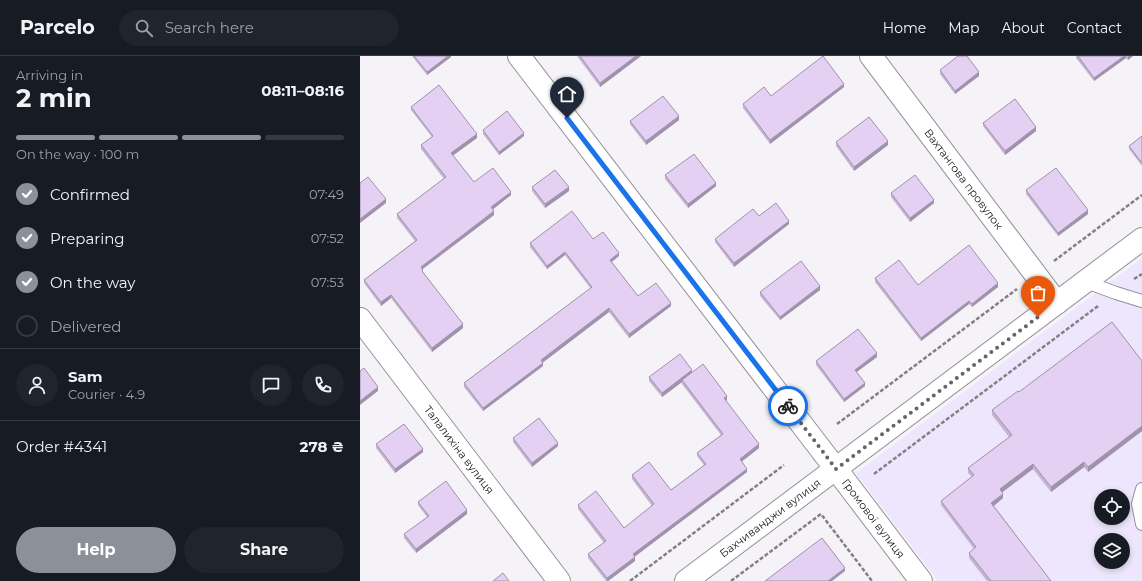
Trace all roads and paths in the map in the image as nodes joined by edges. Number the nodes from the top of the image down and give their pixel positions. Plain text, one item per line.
1 (519, 56) edge
2 (871, 56) edge
3 (1142, 195) edge
4 (1142, 239) edge
5 (1142, 274) edge
6 (1036, 275) junction
7 (1086, 282) junction
8 (1116, 293) junction
9 (1142, 301) edge
10 (1057, 303) junction
11 (360, 319) edge
12 (837, 424) dead end
13 (784, 465) dead end
14 (836, 469) junction
15 (874, 474) dead end
16 (1142, 489) edge
17 (1142, 524) edge
18 (559, 581) edge
19 (630, 581) edge
20 (686, 581) edge
21 (731, 581) edge
22 (872, 581) edge
23 (921, 581) edge

1 - 14 street, Громової вулиця
2 - 6 street, Вахтангова провулок
3 - 6 path
4 - 7 street, Бахчиванджи вулиця
5 - 8 path
6 - 10 street, Вахтангова провулок
6 - 12 path
7 - 8 lane
7 - 10 street, Бахчиванджи вулиця
8 - 9 lane
8 - 15 path
10 - 14 street, Бахчиванджи вулиця
11 - 18 street, Талалихіна вулиця
13 - 19 path
14 - 20 street, Бахчиванджи вулиця
14 - 23 street, Громової вулиця
16 - 17 lane
21 - 22 path

